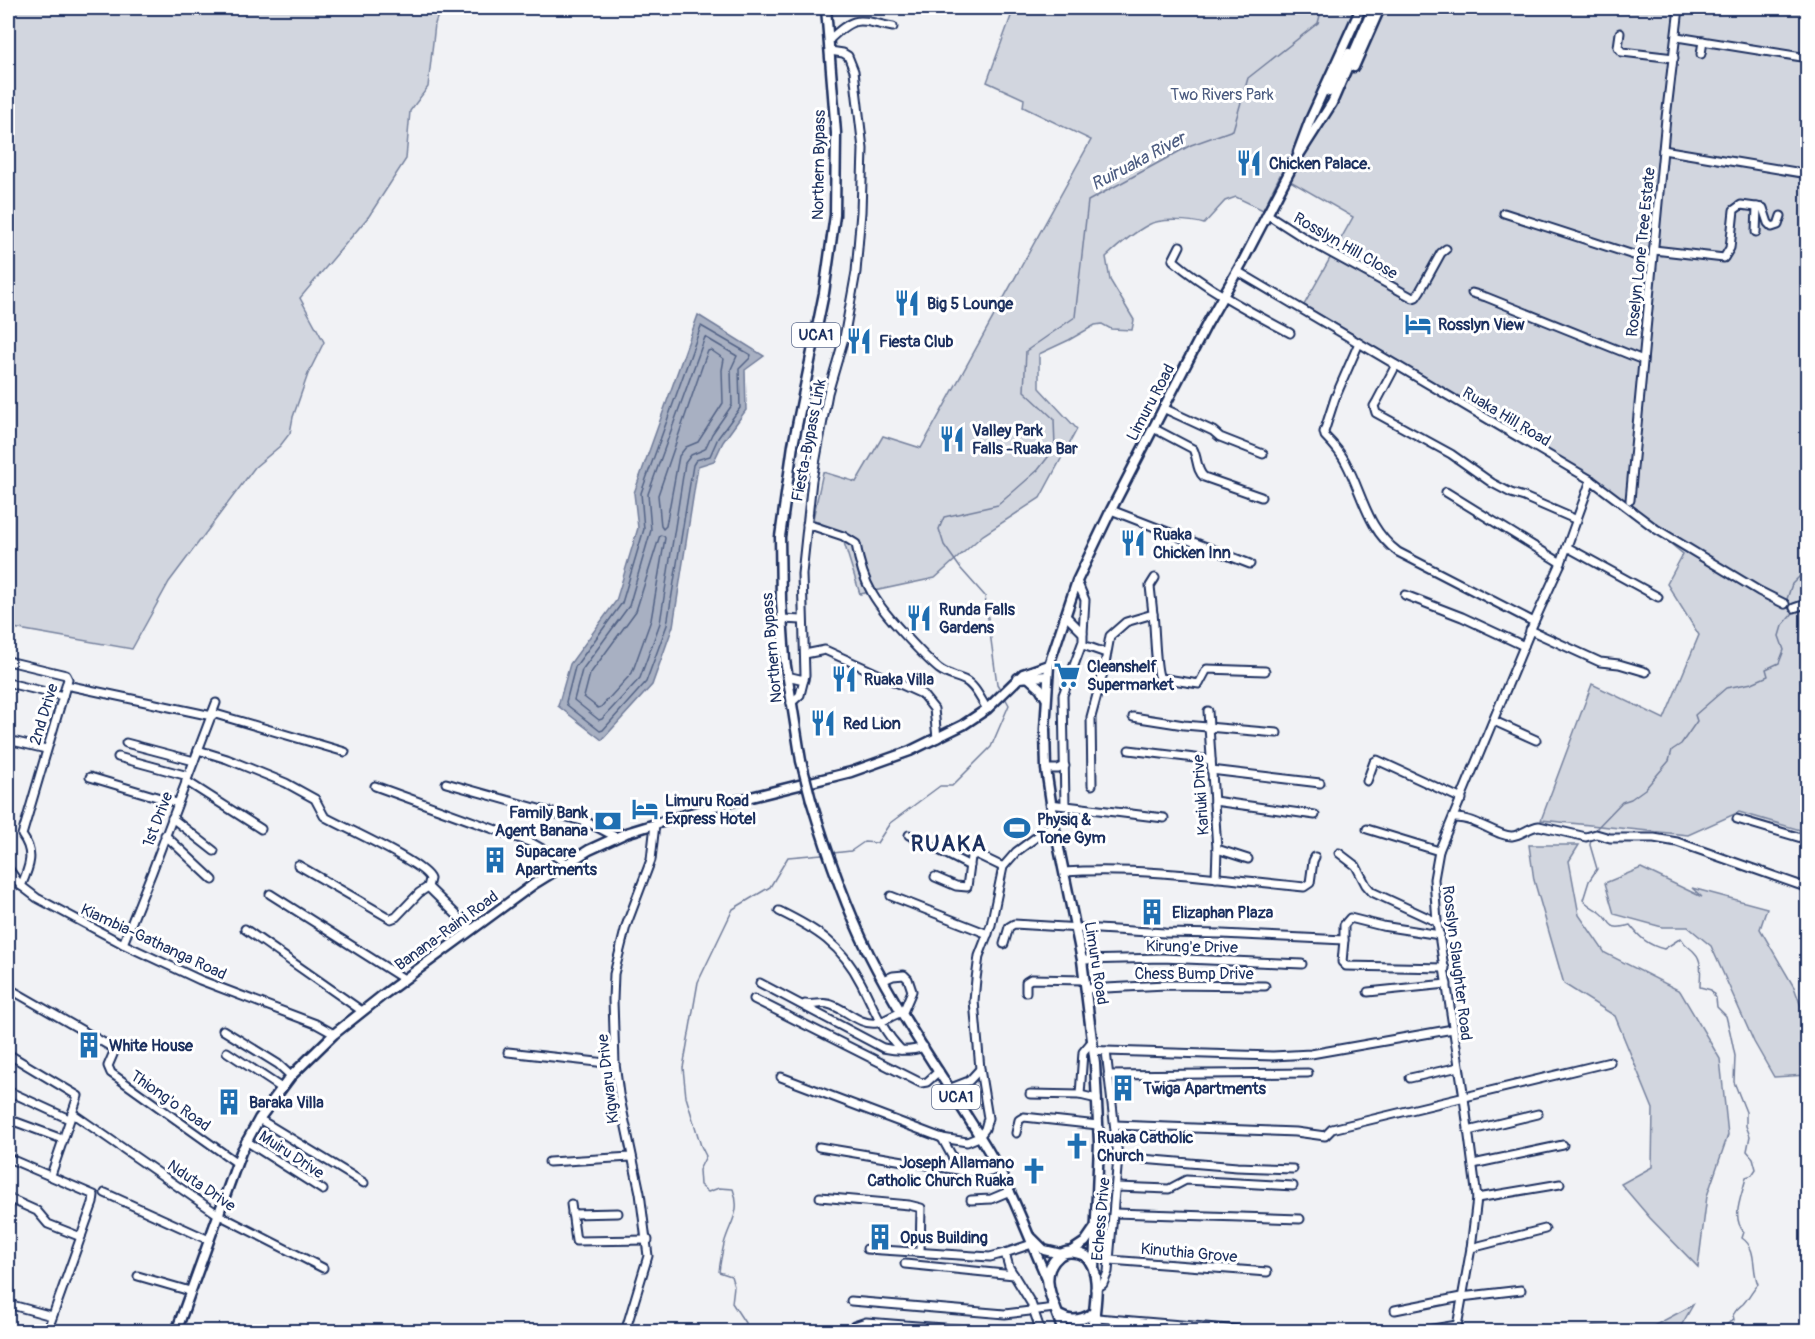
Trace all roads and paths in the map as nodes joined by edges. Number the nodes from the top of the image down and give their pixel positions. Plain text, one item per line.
1 (826, 8) edge
2 (1361, 8) edge
3 (1367, 8) edge
4 (1373, 8) edge
5 (1380, 8) edge
6 (1679, 8) edge
7 (892, 27) dead end
8 (1620, 33) dead end
9 (1677, 38) junction
10 (829, 40) junction
11 (1703, 41) junction
12 (830, 51) junction
13 (1701, 54) dead end
14 (1674, 58) junction
15 (1808, 58) edge
16 (1332, 103) junction
17 (1663, 150) junction
18 (1296, 159) junction
19 (1808, 174) edge
20 (1757, 207) junction
21 (1504, 213) dead end
22 (1267, 214) junction
23 (1781, 216) dead end
24 (1756, 232) dead end
25 (1180, 246) dead end
26 (1446, 249) dead end
27 (1653, 250) junction
28 (1652, 261) junction
29 (1237, 271) junction
30 (1472, 293) dead end
31 (1223, 296) junction
32 (1290, 333) dead end
33 (1359, 343) junction
34 (1643, 360) junction
35 (1396, 365) junction
36 (1163, 408) junction
37 (1152, 428) junction
38 (1263, 454) dead end
39 (1590, 480) junction
40 (1446, 492) dead end
41 (1261, 497) dead end
42 (1630, 500) dead end
43 (1111, 510) junction
44 (1577, 520) junction
45 (807, 524) junction
46 (1567, 547) junction
47 (1561, 563) junction
48 (1250, 564) dead end
49 (1155, 578) dead end
50 (1077, 581) junction
51 (1405, 595) dead end
52 (1658, 597) dead end
53 (1808, 603) edge
54 (1785, 604) dead end
55 (1794, 608) dead end
56 (1153, 614) junction
57 (1065, 615) junction
58 (782, 619) junction
59 (802, 620) junction
60 (1534, 622) junction
61 (1530, 630) junction
62 (1083, 633) junction
63 (1083, 645) junction
64 (1524, 646) junction
65 (1106, 653) junction
66 (805, 654) junction
67 (8, 661) edge
68 (1049, 665) junction
69 (1265, 671) dead end
70 (1646, 672) dead end
71 (787, 676) junction
72 (1048, 676) junction
73 (1017, 678) junction
74 (1029, 678) junction
75 (804, 680) junction
76 (8, 683) edge
77 (66, 685) junction
78 (63, 696) junction
79 (1046, 698) junction
80 (216, 703) dead end
81 (791, 703) junction
82 (987, 709) junction
83 (1208, 711) dead end
84 (212, 714) junction
85 (1133, 717) dead end
86 (1494, 721) junction
87 (1209, 727) junction
88 (1277, 733) dead end
89 (938, 738) junction
90 (8, 740) edge
91 (1536, 740) dead end
92 (126, 743) dead end
93 (46, 749) junction
94 (198, 750) junction
95 (1129, 750) dead end
96 (345, 752) dead end
97 (118, 757) dead end
98 (1211, 760) junction
99 (194, 761) junction
100 (1065, 766) junction
101 (1046, 769) junction
102 (1211, 770) junction
103 (90, 777) dead end
104 (187, 779) junction
105 (1367, 781) dead end
106 (446, 783) dead end
107 (1320, 783) dead end
108 (1092, 785) dead end
109 (375, 786) dead end
110 (1462, 799) junction
111 (1214, 801) junction
112 (177, 803) junction
113 (1050, 804) junction
114 (1065, 805) junction
115 (1315, 815) dead end
116 (172, 818) junction
117 (1164, 818) dead end
118 (1454, 818) junction
119 (1737, 819) dead end
120 (656, 824) junction
121 (1054, 824) junction
122 (261, 829) dead end
123 (1367, 829) dead end
124 (165, 835) junction
125 (909, 836) dead end
126 (616, 837) junction
127 (1808, 840) edge
128 (1217, 849) junction
129 (214, 851) dead end
130 (1439, 851) junction
131 (1339, 853) dead end
132 (1316, 857) dead end
133 (1248, 859) dead end
134 (567, 863) junction
135 (298, 865) dead end
136 (970, 866) junction
137 (1003, 867) junction
138 (8, 868) edge
139 (1064, 872) junction
140 (935, 877) dead end
141 (1216, 878) junction
142 (213, 880) dead end
143 (21, 886) junction
144 (428, 887) junction
145 (1808, 888) edge
146 (270, 894) dead end
147 (891, 896) dead end
148 (779, 911) dead end
149 (1437, 922) junction
150 (1076, 927) junction
151 (245, 929) dead end
152 (471, 929) junction
153 (988, 934) junction
154 (1440, 935) junction
155 (1344, 940) junction
156 (123, 944) junction
157 (1004, 944) dead end
158 (1082, 960) junction
159 (1302, 964) dead end
160 (1444, 968) junction
161 (404, 979) junction
162 (884, 980) junction
163 (760, 983) dead end
164 (1447, 984) junction
165 (1086, 985) junction
166 (1266, 987) dead end
167 (8, 988) edge
168 (1026, 992) dead end
169 (1368, 992) dead end
170 (754, 999) dead end
171 (797, 1002) junction
172 (362, 1011) junction
173 (903, 1012) junction
174 (879, 1023) junction
175 (1453, 1029) junction
176 (223, 1030) dead end
177 (334, 1034) junction
178 (1093, 1045) junction
179 (924, 1047) junction
180 (901, 1050) junction
181 (1106, 1051) junction
182 (227, 1052) dead end
183 (508, 1052) dead end
184 (8, 1054) edge
185 (1610, 1062) dead end
186 (615, 1064) junction
187 (1459, 1067) junction
188 (980, 1069) junction
189 (939, 1071) junction
190 (1308, 1074) dead end
191 (1108, 1075) junction
192 (291, 1076) junction
193 (781, 1077) dead end
194 (1410, 1078) dead end
195 (280, 1087) junction
196 (951, 1088) junction
197 (8, 1091) edge
198 (1030, 1094) dead end
199 (1080, 1095) junction
200 (1464, 1098) junction
201 (1097, 1099) junction
202 (1538, 1114) dead end
203 (70, 1116) junction
204 (8, 1119) edge
205 (259, 1119) junction
206 (1098, 1125) junction
207 (1115, 1125) junction
208 (1468, 1131) junction
209 (1016, 1133) dead end
210 (979, 1137) junction
211 (942, 1138) junction
212 (62, 1139) junction
213 (246, 1141) junction
214 (1563, 1144) dead end
215 (819, 1147) dead end
216 (632, 1157) junction
217 (1118, 1157) junction
218 (8, 1158) edge
219 (549, 1162) dead end
220 (237, 1163) junction
221 (1473, 1164) junction
222 (997, 1168) junction
223 (959, 1169) junction
224 (1293, 1169) dead end
225 (51, 1175) junction
226 (364, 1183) dead end
227 (1560, 1184) dead end
228 (1293, 1186) dead end
229 (1117, 1187) junction
230 (323, 1190) dead end
231 (1010, 1191) junction
232 (105, 1193) dead end
233 (820, 1197) dead end
234 (8, 1198) edge
235 (1477, 1198) junction
236 (971, 1200) dead end
237 (571, 1204) dead end
238 (618, 1213) dead end
239 (1114, 1213) junction
240 (572, 1214) junction
241 (219, 1215) junction
242 (1300, 1219) dead end
243 (1096, 1226) junction
244 (1545, 1229) dead end
245 (81, 1237) junction
246 (1031, 1239) junction
247 (209, 1240) junction
248 (648, 1240) junction
249 (1471, 1248) junction
250 (867, 1249) dead end
251 (920, 1252) junction
252 (1005, 1253) junction
253 (1065, 1253) junction
254 (1110, 1260) junction
255 (905, 1264) dead end
256 (323, 1268) dead end
257 (1094, 1269) junction
258 (1267, 1272) dead end
259 (1014, 1275) junction
260 (138, 1276) dead end
261 (1047, 1279) junction
262 (1095, 1289) junction
263 (1521, 1290) dead end
264 (190, 1291) junction
265 (1461, 1298) junction
266 (851, 1300) dead end
267 (8, 1305) edge
268 (1395, 1310) dead end
269 (1035, 1312) junction
270 (1058, 1312) junction
271 (1095, 1313) junction
272 (52, 1316) junction
273 (1128, 1321) junction
274 (1456, 1328) edge
275 (1538, 1329) dead end
276 (47, 1332) edge
277 (176, 1332) edge
278 (625, 1332) edge
279 (849, 1332) edge
280 (994, 1332) edge
281 (1041, 1332) edge
282 (1063, 1332) edge
283 (1093, 1332) edge
284 (1100, 1332) edge
285 (1127, 1332) edge
286 (1265, 1332) edge
287 (1415, 1332) edge
288 (1521, 1332) edge

1 - 10 main road, Northern Bypass / UCA1
2 - 18 main road, Limuru Road
3 - 18 main road, Limuru Road
4 - 16 main road, Limuru Road
5 - 16 main road, Limuru Road
6 - 9 street, Roselyn Lone Tree Estate
7 - 10 street
8 - 14 street
9 - 11 street
9 - 14 street, Roselyn Lone Tree Estate
10 - 12 main road, Northern Bypass / UCA1
11 - 13 street
11 - 15 street
12 - 45 street, Fiesta-Bypass Link
12 - 58 main road, Northern Bypass / UCA1
14 - 17 street, Roselyn Lone Tree Estate
16 - 18 main road, Limuru Road
17 - 19 street
17 - 27 street, Roselyn Lone Tree Estate
18 - 22 main road, Limuru Road
20 - 23 street
20 - 24 street
20 - 27 street
21 - 28 street
22 - 26 street, Rosslyn Hill Close
22 - 29 main road, Limuru Road
25 - 31 street
27 - 28 street, Roselyn Lone Tree Estate
28 - 34 street, Roselyn Lone Tree Estate
29 - 31 main road, Limuru Road
29 - 33 street, Ruaka Hill Road
30 - 34 street
31 - 32 street
31 - 36 main road, Limuru Road
33 - 35 street, Ruaka Hill Road
33 - 60 street
34 - 42 street, Roselyn Lone Tree Estate
35 - 39 street, Ruaka Hill Road
35 - 44 street
36 - 37 main road, Limuru Road
36 - 38 street
37 - 41 street
37 - 43 main road, Limuru Road
39 - 44 street, Rosslyn Slaughter Road
39 - 54 street, Ruaka Hill Road
40 - 47 street
43 - 48 street
43 - 50 main road, Limuru Road
44 - 46 street, Rosslyn Slaughter Road
45 - 59 street, Fiesta-Bypass Link
45 - 82 street
46 - 47 street, Rosslyn Slaughter Road
46 - 52 street
47 - 60 street, Rosslyn Slaughter Road
49 - 56 street
50 - 57 main road, Limuru Road
50 - 62 street
51 - 64 street
53 - 55 street
56 - 65 street
56 - 69 street
57 - 62 street
57 - 68 main road, Limuru Road
58 - 59 street
58 - 71 main road, Northern Bypass / UCA1
59 - 66 street, Fiesta-Bypass Link
60 - 61 street, Rosslyn Slaughter Road
61 - 64 street, Rosslyn Slaughter Road
61 - 70 street
62 - 63 street
63 - 65 street
63 - 100 street
64 - 86 street, Rosslyn Slaughter Road
65 - 108 street
66 - 75 street, Fiesta-Bypass Link
66 - 89 street
67 - 77 street, 2nd Drive
68 - 72 main road, Limuru Road
68 - 73 main road
71 - 75 street
71 - 81 main road, Northern Bypass / UCA1
72 - 74 main road
72 - 79 main road, Limuru Road
73 - 74 main road
73 - 82 main road, Banana-Raini Road
74 - 79 main road
75 - 81 street, Fiesta-Bypass Link
76 - 78 street
77 - 78 street, 2nd Drive
77 - 84 street
78 - 93 street, 2nd Drive
79 - 101 main road, Limuru Road
80 - 84 street, 1st Drive
81 - 162 main road, Northern Bypass / UCA1, bridge
82 - 89 main road, Banana-Raini Road
83 - 87 street, Kariuki Drive
84 - 94 street, 1st Drive
84 - 96 street
85 - 87 street
86 - 91 street
86 - 110 street, Rosslyn Slaughter Road
87 - 88 street
87 - 98 street, Kariuki Drive
89 - 120 main road, Banana-Raini Road
90 - 93 street
92 - 99 street
93 - 143 street, 2nd Drive
94 - 99 street, 1st Drive
94 - 144 street
95 - 98 street
97 - 104 street
98 - 102 street, Kariuki Drive
99 - 104 street, 1st Drive
100 - 101 street
100 - 114 street
101 - 113 main road, Limuru Road
102 - 107 street
102 - 111 street, Kariuki Drive
103 - 112 street
104 - 112 street, 1st Drive
104 - 122 street
105 - 110 street
106 - 126 street
109 - 134 street
110 - 118 street, Rosslyn Slaughter Road
111 - 115 street
111 - 128 street, Kariuki Drive
112 - 116 street, 1st Drive
113 - 114 street
113 - 121 main road, Limuru Road
114 - 117 street
116 - 124 street, 1st Drive
116 - 129 street
118 - 130 street, Rosslyn Slaughter Road
118 - 145 street
119 - 127 street
120 - 126 main road, Banana-Raini Road
120 - 186 street, Kigwaru Drive
121 - 137 street
121 - 139 main road, Limuru Road
123 - 130 street
124 - 142 street
124 - 156 street, 1st Drive
125 - 136 street
126 - 134 main road, Banana-Raini Road
128 - 133 street
128 - 141 street, Kariuki Drive
130 - 149 street, Rosslyn Slaughter Road
131 - 149 street
132 - 141 street
134 - 152 main road, Banana-Raini Road
135 - 144 street
136 - 137 street
136 - 140 street
137 - 153 street
138 - 143 street, Kiambia-Gathanga Road
139 - 141 street
139 - 150 main road, Limuru Road
143 - 156 street, Kiambia-Gathanga Road
144 - 152 street
146 - 161 street
147 - 153 street
148 - 174 street
149 - 154 street, Rosslyn Slaughter Road
150 - 155 street, Kirung'e Drive
150 - 157 street, Kirung'e Drive
150 - 158 main road, Limuru Road
151 - 172 street
152 - 161 main road, Banana-Raini Road
153 - 188 street
154 - 155 street
154 - 160 street, Rosslyn Slaughter Road
155 - 160 street
156 - 177 street, Kiambia-Gathanga Road
158 - 159 street, Kirung'e Drive
158 - 165 main road, Limuru Road
160 - 164 street, Rosslyn Slaughter Road
161 - 172 main road, Banana-Raini Road
162 - 173 main road, Northern Bypass / UCA1
162 - 173 street
163 - 171 street
164 - 169 street
164 - 175 street, Rosslyn Slaughter Road
165 - 166 street, Chess Bump Drive
165 - 168 street, Chess Bump Drive
165 - 178 main road, Limuru Road
167 - 220 street, Thiong'o Road
170 - 189 street
171 - 174 street
171 - 180 street
172 - 177 main road, Banana-Raini Road
173 - 174 street
173 - 179 main road, Northern Bypass / UCA1
174 - 180 street
175 - 181 street
175 - 187 street, Rosslyn Slaughter Road
176 - 192 street
177 - 192 main road, Banana-Raini Road
178 - 181 street
178 - 199 street
178 - 201 main road, Limuru Road
179 - 180 street
179 - 189 main road, Northern Bypass / UCA1
181 - 191 street, Echess Drive
182 - 195 street
183 - 186 street
184 - 203 street
185 - 200 street
186 - 216 street, Kigwaru Drive
187 - 194 street
187 - 200 street, Rosslyn Slaughter Road
188 - 196 street
188 - 210 street
189 - 196 main road, Northern Bypass / UCA1
190 - 191 street
191 - 207 street, Echess Drive
192 - 195 main road, Banana-Raini Road
193 - 211 street
195 - 205 main road, Banana-Raini Road
196 - 210 main road, Northern Bypass / UCA1
197 - 203 street, Nduta Drive
198 - 199 street
199 - 201 street
200 - 207 street
200 - 208 street, Rosslyn Slaughter Road
201 - 206 main road, Limuru Road
202 - 208 street
203 - 212 street
203 - 241 street, Nduta Drive
204 - 212 street
205 - 213 main road, Banana-Raini Road
205 - 226 street
206 - 209 street
206 - 243 main road, Limuru Road
207 - 217 street, Echess Drive
208 - 221 street, Rosslyn Slaughter Road
210 - 211 street
210 - 222 main road, Northern Bypass / UCA1
211 - 223 street
212 - 225 street
213 - 220 main road, Banana-Raini Road
213 - 230 street, Muiru Drive
214 - 221 street
215 - 223 street
216 - 219 street
216 - 248 street, Kigwaru Drive
217 - 224 street
217 - 229 street, Echess Drive
218 - 225 street
220 - 241 main road, Banana-Raini Road
221 - 235 street, Rosslyn Slaughter Road
222 - 223 street
222 - 231 main road, Northern Bypass / UCA1
225 - 245 street
227 - 235 street
228 - 229 street
229 - 239 street, Echess Drive
231 - 236 street
231 - 246 main road, Northern Bypass / UCA1
232 - 247 street
233 - 251 street
234 - 245 street
235 - 249 street, Rosslyn Slaughter Road
237 - 240 street
238 - 240 street
239 - 242 street
239 - 254 street, Echess Drive
240 - 248 street
241 - 247 main road, Banana-Raini Road
241 - 256 street, Nduta Drive
243 - 253 main road
243 - 257 main road, Limuru Road
244 - 249 street
245 - 272 street
246 - 252 street
246 - 253 main road, Northern Bypass
246 - 261 main road, Northern Bypass / UCA1
247 - 264 main road, Banana-Raini Road
248 - 278 street, Kigwaru Drive
249 - 265 street, Rosslyn Slaughter Road
250 - 251 street
251 - 252 street
252 - 259 street
253 - 257 highway, Northern Bypass
253 - 261 highway
254 - 258 street, Kinuthia Grove
254 - 262 street, Echess Drive
255 - 259 street
257 - 262 highway
259 - 269 street
260 - 264 street
261 - 270 highway, Northern Bypass
262 - 271 highway
263 - 265 street
264 - 277 main road, Banana-Raini Road
265 - 268 street
265 - 274 street, Rosslyn Slaughter Road
266 - 269 street
267 - 272 street
269 - 270 street
269 - 281 street
270 - 271 highway
270 - 282 highway, Northern Bypass
271 - 273 street
271 - 283 highway
271 - 284 street
272 - 276 street
273 - 285 street
273 - 286 street
274 - 287 street
275 - 288 street
279 - 280 street

